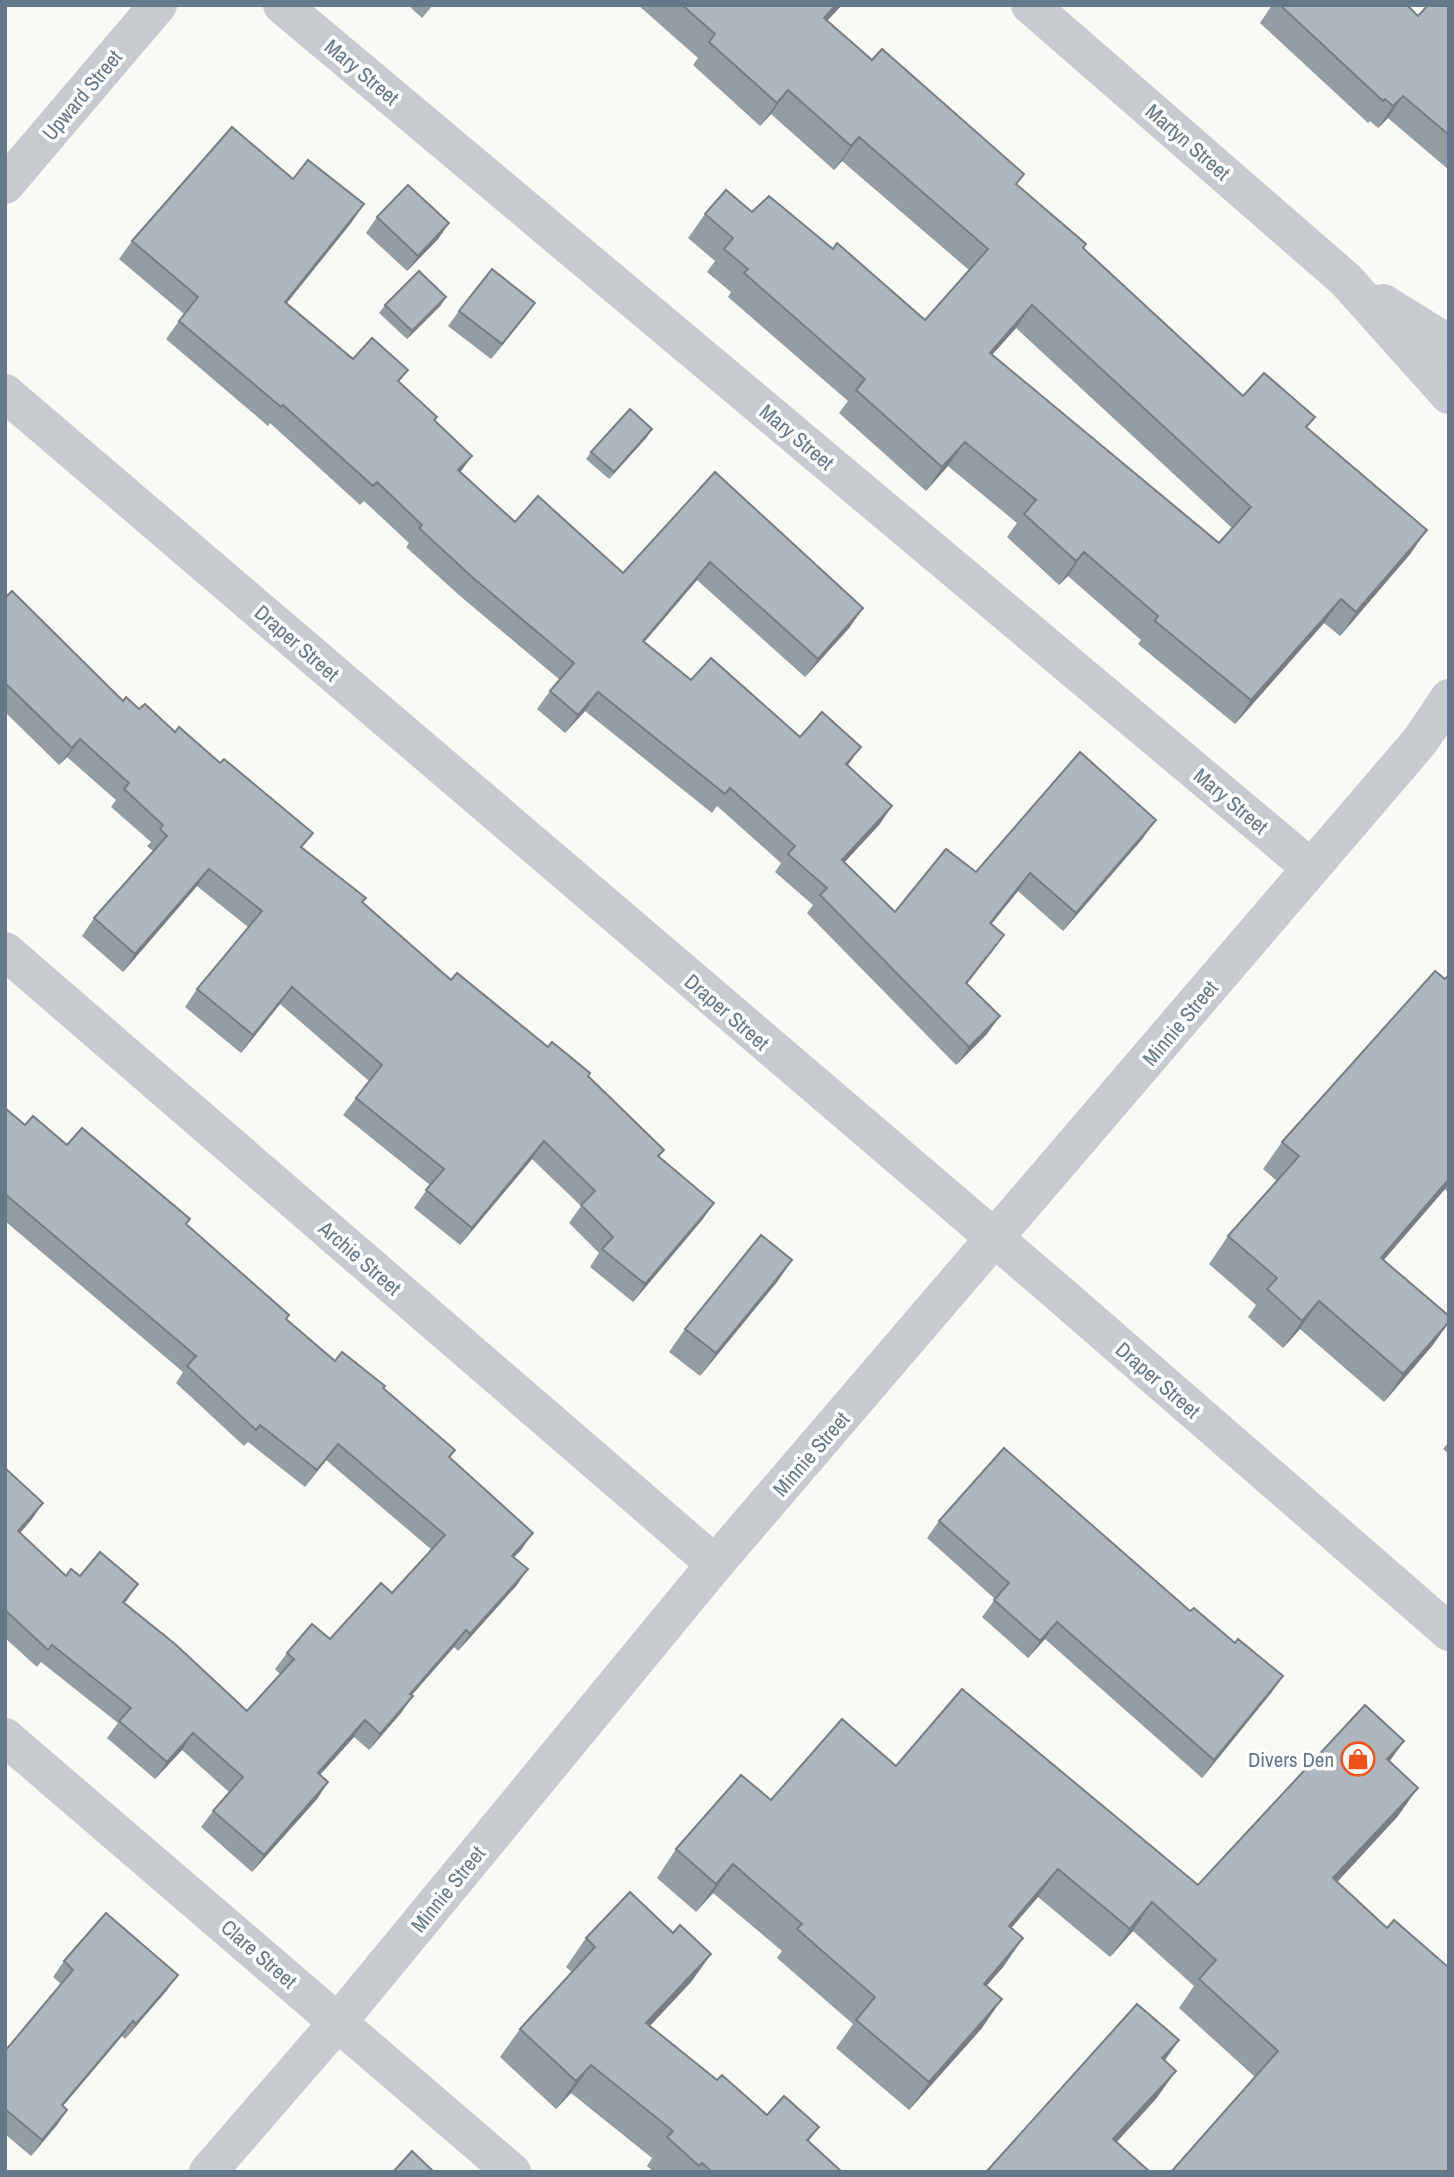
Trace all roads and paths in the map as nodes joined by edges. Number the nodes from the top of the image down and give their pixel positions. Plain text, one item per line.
1 (158, 5) edge
2 (282, 5) edge
3 (1053, 13) edge
4 (5, 185) edge
5 (1346, 280) junction
6 (1449, 344) edge
7 (5, 393) edge
8 (1449, 395) edge
9 (1449, 698) edge
10 (1449, 716) edge
11 (1420, 741) junction
12 (1311, 868) junction
13 (5, 951) edge
14 (994, 1242) junction
15 (715, 1564) junction
16 (1449, 1632) edge
17 (5, 1737) edge
18 (338, 2022) junction
19 (208, 2172) edge
20 (512, 2172) edge

1 - 4 street, Upward Street
2 - 12 street, Mary Street
3 - 5 street, Martyn Street
5 - 6 street, Martyn Street
5 - 8 street, Martyn Street
7 - 14 street, Draper Street
9 - 11 street, Minnie Street
10 - 11 street, Minnie Street
11 - 12 street, Minnie Street
12 - 14 street, Minnie Street
13 - 15 street, Archie Street
14 - 15 street, Minnie Street
14 - 16 street, Draper Street
15 - 18 street, Minnie Street
17 - 18 street, Clare Street
18 - 19 street, Minnie Street
18 - 20 street, Clare Street

